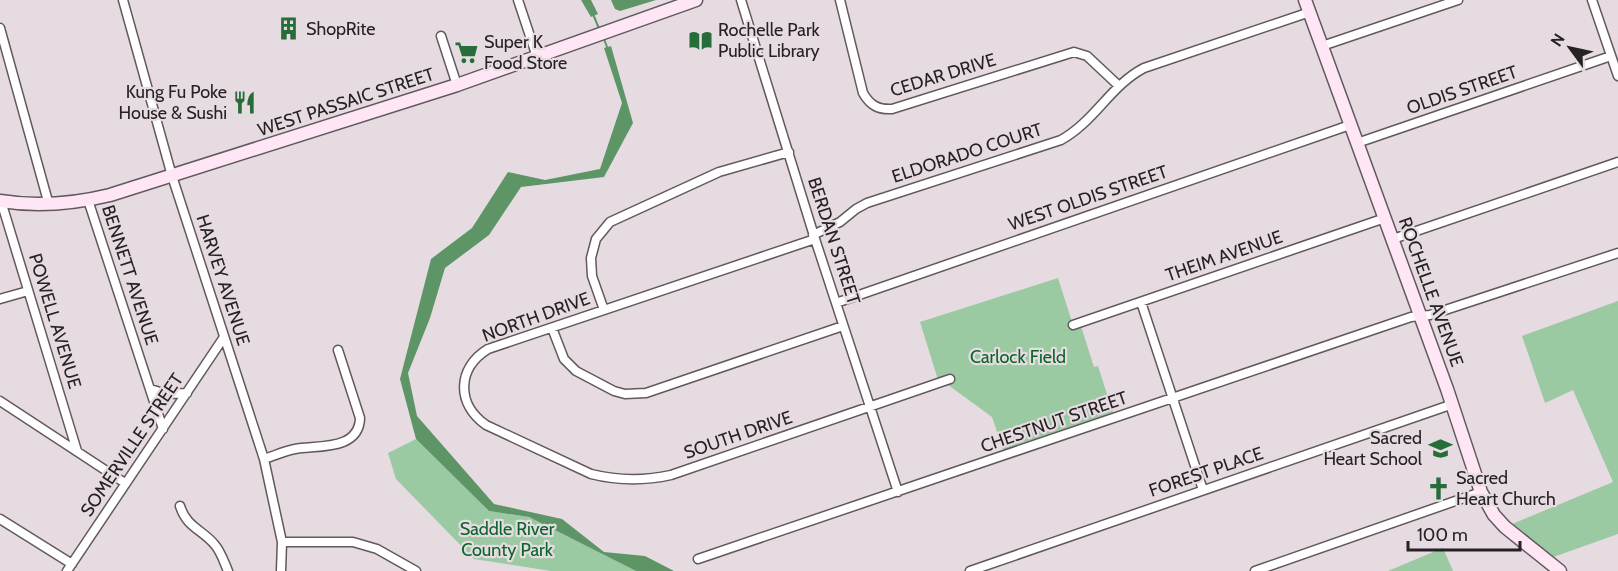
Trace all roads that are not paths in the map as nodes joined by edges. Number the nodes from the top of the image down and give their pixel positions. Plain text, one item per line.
1 (123, 0) edge
2 (518, 0) edge
3 (696, 0) edge
4 (741, 0) edge
5 (840, 0) edge
6 (1305, 0) edge
7 (1458, 0) edge
8 (1592, 0) edge
9 (1310, 12) junction
10 (0, 28) edge
11 (441, 36) dead end
12 (1322, 46) junction
13 (1613, 54) edge
14 (537, 57) junction
15 (1618, 76) edge
16 (457, 85) junction
17 (1119, 86) junction
18 (1350, 125) junction
19 (1357, 143) junction
20 (789, 152) junction
21 (1618, 162) edge
22 (172, 176) junction
23 (88, 200) junction
24 (1, 201) edge
25 (49, 205) junction
26 (1385, 218) junction
27 (814, 237) junction
28 (1393, 239) junction
29 (1618, 254) edge
30 (28, 291) junction
31 (0, 300) edge
32 (1141, 302) junction
33 (836, 303) junction
34 (604, 310) junction
35 (1421, 316) junction
36 (1073, 325) dead end
37 (843, 326) junction
38 (552, 328) junction
39 (224, 337) junction
40 (338, 350) dead end
41 (950, 379) dead end
42 (150, 389) junction
43 (187, 393) junction
44 (1173, 399) junction
45 (0, 401) edge
46 (1452, 404) junction
47 (870, 407) junction
48 (163, 429) junction
49 (77, 451) junction
50 (264, 459) junction
51 (614, 479) joint
52 (125, 483) junction
53 (1203, 490) junction
54 (898, 492) junction
55 (1481, 492) junction
56 (180, 506) dead end
57 (0, 519) edge
58 (282, 542) junction
59 (698, 560) dead end
60 (70, 568) edge
61 (228, 571) edge
62 (281, 571) edge
63 (416, 571) edge
64 (970, 571) edge
65 (1256, 571) edge
66 (1560, 571) edge

1 - 22 street, HARVEY AVENUE
2 - 14 street
3 - 14 main road, WEST PASSAIC STREET
4 - 20 street, BERDAN STREET
5 - 17 street, CEDAR DRIVE
6 - 9 main road, ROCHELLE AVENUE
7 - 12 street
8 - 13 street
9 - 12 main road, ROCHELLE AVENUE
9 - 17 street, ELDORADO COURT
10 - 25 street
11 - 16 street
12 - 18 main road, ROCHELLE AVENUE
13 - 15 street
13 - 19 street, OLDIS STREET
14 - 16 main road, WEST PASSAIC STREET
16 - 22 main road, WEST PASSAIC STREET
17 - 27 street, ELDORADO COURT
18 - 19 main road, ROCHELLE AVENUE
18 - 33 street, WEST OLDIS STREET
19 - 26 main road, ROCHELLE AVENUE
20 - 27 street, BERDAN STREET
20 - 34 street
21 - 28 street
22 - 23 main road, WEST PASSAIC STREET
22 - 39 street, HARVEY AVENUE
23 - 25 main road, WEST PASSAIC STREET
23 - 42 street, BENNETT AVENUE
24 - 25 main road, WEST PASSAIC STREET
24 - 30 street, POWELL AVENUE
26 - 28 main road, ROCHELLE AVENUE
26 - 32 street, THEIM AVENUE
27 - 33 street, BERDAN STREET
27 - 34 street, NORTH DRIVE
28 - 35 main road, ROCHELLE AVENUE
29 - 35 street, CHESTNUT STREET
30 - 31 street
30 - 49 street, POWELL AVENUE
32 - 36 street, THEIM AVENUE
32 - 44 street
33 - 37 street, BERDAN STREET
34 - 38 street, NORTH DRIVE
35 - 44 street, CHESTNUT STREET
35 - 46 main road, ROCHELLE AVENUE
37 - 38 street
37 - 47 street, BERDAN STREET
38 - 51 street, NORTH DRIVE
39 - 43 street, SOMERVILLE STREET
39 - 50 street, HARVEY AVENUE
40 - 50 street
41 - 47 street, SOUTH DRIVE
42 - 43 street
42 - 48 street, BENNETT AVENUE
43 - 48 street, SOMERVILLE STREET
44 - 53 street
44 - 54 street, CHESTNUT STREET
45 - 49 street
46 - 53 street, FOREST PLACE
46 - 55 main road, ROCHELLE AVENUE
47 - 51 street, SOUTH DRIVE
47 - 54 street, BERDAN STREET
48 - 52 street, SOMERVILLE STREET
49 - 52 street
50 - 58 street, HARVEY AVENUE
52 - 60 street, SOMERVILLE STREET
53 - 64 street, FOREST PLACE
54 - 59 street, CHESTNUT STREET
55 - 65 street
55 - 66 main road, ROCHELLE AVENUE
56 - 61 street
57 - 60 street
58 - 62 street, HARVEY AVENUE
58 - 63 street

